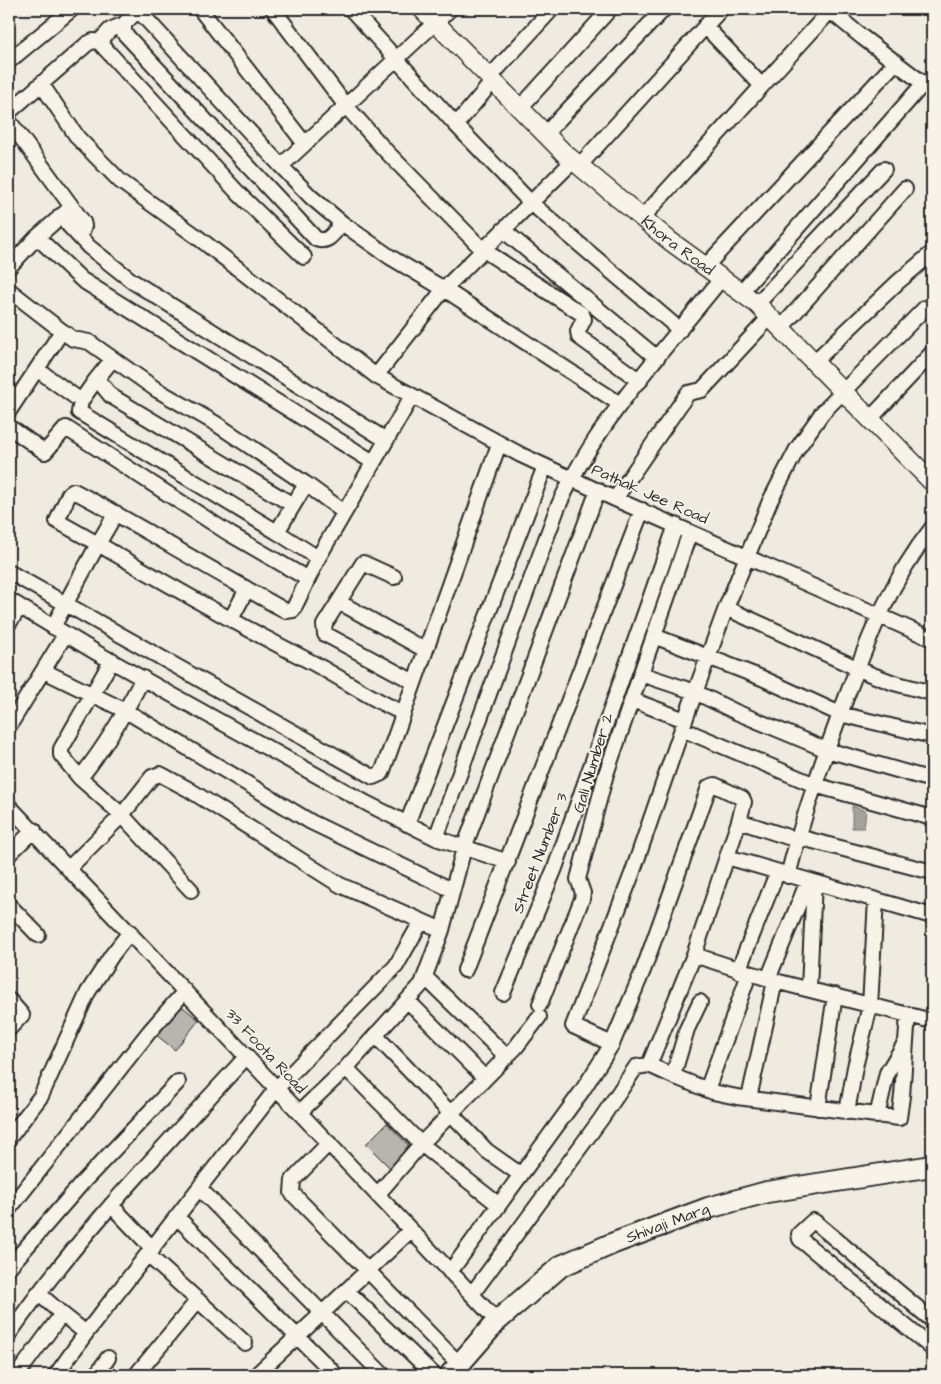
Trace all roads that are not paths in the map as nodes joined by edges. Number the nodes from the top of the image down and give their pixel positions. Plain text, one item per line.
1 (72, 9) edge
2 (138, 9) edge
3 (200, 9) edge
4 (272, 9) edge
5 (351, 9) edge
6 (422, 9) edge
7 (450, 9) edge
8 (552, 9) edge
9 (610, 9) edge
10 (664, 9) edge
11 (721, 9) edge
12 (829, 10) edge
13 (124, 24) junction
14 (435, 24) junction
15 (705, 26) junction
16 (99, 42) junction
17 (396, 60) junction
18 (9, 61) edge
19 (896, 62) junction
20 (491, 79) junction
21 (42, 85) junction
22 (762, 86) junction
23 (928, 87) edge
24 (346, 106) junction
25 (520, 108) junction
26 (9, 112) edge
27 (9, 121) edge
28 (456, 125) junction
29 (545, 134) junction
30 (305, 144) junction
31 (576, 164) junction
32 (281, 166) junction
33 (884, 169) dead end
34 (905, 189) dead end
35 (531, 203) junction
36 (66, 212) junction
37 (642, 218) junction
38 (342, 223) junction
39 (504, 230) junction
40 (37, 237) junction
41 (482, 249) junction
42 (932, 253) edge
43 (304, 257) dead end
44 (9, 267) edge
45 (706, 267) junction
46 (721, 279) junction
47 (444, 288) junction
48 (742, 292) junction
49 (11, 296) edge
50 (757, 304) junction
51 (925, 308) dead end
52 (775, 323) junction
53 (680, 330) junction
54 (62, 331) junction
55 (932, 353) edge
56 (657, 358) junction
57 (112, 360) junction
58 (814, 362) junction
59 (38, 370) junction
60 (376, 376) junction
61 (95, 381) junction
62 (640, 381) junction
63 (842, 390) junction
64 (412, 396) junction
65 (81, 401) junction
66 (620, 404) junction
67 (9, 411) edge
68 (870, 419) junction
69 (9, 426) edge
70 (386, 440) junction
71 (499, 444) junction
72 (373, 462) junction
73 (545, 466) junction
74 (571, 478) junction
75 (932, 482) edge
76 (306, 484) junction
77 (598, 490) junction
78 (615, 499) junction
79 (293, 505) junction
80 (642, 510) junction
81 (344, 512) junction
82 (116, 513) junction
83 (676, 526) junction
84 (932, 528) edge
85 (277, 532) junction
86 (690, 532) junction
87 (98, 544) junction
88 (746, 557) junction
89 (318, 558) junction
90 (9, 572) edge
91 (394, 577) dead end
92 (308, 579) junction
93 (247, 589) junction
94 (338, 602) junction
95 (15, 603) edge
96 (65, 603) junction
97 (726, 608) junction
98 (878, 616) junction
99 (231, 619) junction
100 (9, 623) edge
101 (52, 627) junction
102 (66, 635) junction
103 (654, 636) junction
104 (932, 639) edge
105 (425, 650) junction
106 (709, 656) junction
107 (112, 660) junction
108 (858, 667) junction
109 (44, 671) junction
110 (641, 674) junction
111 (143, 678) junction
112 (414, 682) junction
113 (695, 692) junction
114 (932, 692) edge
115 (92, 695) junction
116 (632, 700) junction
117 (126, 711) junction
118 (403, 713) junction
119 (840, 714) junction
120 (683, 724) junction
121 (9, 726) edge
122 (932, 736) edge
123 (827, 750) junction
124 (80, 778) junction
125 (932, 780) edge
126 (815, 785) junction
127 (9, 806) edge
128 (122, 815) junction
129 (932, 818) edge
130 (739, 821) junction
131 (408, 824) junction
132 (34, 830) junction
133 (436, 838) junction
134 (797, 838) junction
135 (464, 848) junction
136 (9, 854) edge
137 (727, 857) junction
138 (508, 862) junction
139 (69, 868) junction
140 (932, 872) edge
141 (783, 875) junction
142 (811, 882) junction
143 (191, 890) dead end
144 (452, 890) junction
145 (876, 900) junction
146 (9, 905) edge
147 (932, 916) edge
148 (421, 922) junction
149 (442, 930) junction
150 (130, 932) junction
151 (38, 935) dead end
152 (694, 955) junction
153 (465, 970) dead end
154 (744, 972) junction
155 (425, 977) junction
156 (771, 980) junction
157 (809, 988) junction
158 (186, 991) junction
159 (503, 993) dead end
160 (835, 995) junction
161 (9, 1000) edge
162 (408, 1001) junction
163 (700, 1002) dead end
164 (870, 1006) junction
165 (908, 1014) junction
166 (932, 1020) edge
167 (9, 1029) edge
168 (376, 1036) junction
169 (906, 1043) junction
170 (612, 1044) junction
171 (247, 1056) junction
172 (506, 1057) junction
173 (649, 1066) junction
174 (346, 1068) junction
175 (673, 1076) junction
176 (484, 1077) junction
177 (178, 1082) dead end
178 (277, 1088) junction
179 (707, 1090) junction
180 (749, 1098) junction
181 (818, 1108) junction
182 (300, 1112) junction
183 (847, 1112) junction
184 (450, 1114) junction
185 (877, 1116) junction
186 (9, 1138) edge
187 (329, 1143) junction
188 (421, 1144) junction
189 (932, 1166) edge
190 (521, 1175) junction
191 (199, 1188) junction
192 (378, 1194) junction
193 (111, 1205) junction
194 (499, 1205) junction
195 (9, 1209) edge
196 (177, 1217) junction
197 (411, 1230) junction
198 (151, 1252) junction
199 (9, 1267) edge
200 (369, 1270) junction
201 (450, 1272) junction
202 (347, 1291) junction
203 (38, 1293) junction
204 (472, 1294) junction
205 (198, 1300) junction
206 (324, 1313) junction
207 (62, 1314) junction
208 (932, 1320) edge
209 (497, 1321) junction
210 (86, 1333) junction
211 (9, 1334) edge
212 (298, 1336) junction
213 (245, 1343) dead end
214 (932, 1348) edge
215 (108, 1358) dead end
216 (454, 1370) edge
217 (17, 1375) edge
218 (56, 1375) edge
219 (96, 1375) edge
220 (136, 1375) edge
221 (256, 1375) edge
222 (336, 1375) edge
223 (383, 1375) edge
224 (434, 1375) edge

1 - 18 street
2 - 13 street
2 - 32 street
3 - 30 street
4 - 24 street
5 - 17 street
6 - 14 street, Khora Road
7 - 14 street
8 - 20 street
9 - 25 street
10 - 29 street
11 - 15 street
12 - 19 street
12 - 22 street
13 - 16 street
13 - 38 street
14 - 17 street
14 - 20 street, Khora Road
15 - 22 street
15 - 31 street
16 - 21 street
16 - 43 street
17 - 24 street
17 - 28 street
19 - 23 street
19 - 45 street
20 - 25 street, Khora Road
20 - 28 street
21 - 26 street
21 - 60 street, Pathak Jee Road
22 - 37 street
23 - 48 street
24 - 30 street
24 - 41 street
25 - 29 street, Khora Road
27 - 36 street
28 - 35 street
29 - 31 street, Khora Road
30 - 32 street
31 - 35 street
31 - 37 street, Khora Road
32 - 38 street
33 - 50 street
34 - 52 street
35 - 39 street
35 - 53 street
36 - 40 street
36 - 70 street
37 - 45 street, Khora Road
38 - 47 street
39 - 41 street
39 - 56 street
40 - 44 street
40 - 72 street
41 - 47 street
41 - 62 street
42 - 58 street
45 - 46 street, Khora Road
46 - 48 street, Khora Road
46 - 53 street
47 - 60 street
47 - 66 street
48 - 50 street, Khora Road
49 - 54 street
50 - 52 street, Khora Road
51 - 63 street
52 - 58 street, Khora Road
52 - 78 street
53 - 56 street
54 - 57 street
54 - 59 street
55 - 68 street
56 - 62 street
57 - 61 street
57 - 76 street
58 - 63 street, Khora Road
59 - 65 street
59 - 67 street
60 - 64 street, Pathak Jee Road
61 - 65 street
61 - 79 street
62 - 66 street
63 - 68 street, Khora Road
63 - 88 street
64 - 70 street
64 - 71 street, Pathak Jee Road
65 - 85 street
66 - 74 street
68 - 75 street, Khora Road
69 - 92 street
70 - 72 street
71 - 73 street, Pathak Jee Road
71 - 105 street
72 - 81 street
73 - 74 street, Pathak Jee Road
73 - 131 street
74 - 77 street, Pathak Jee Road
74 - 133 street
76 - 79 street
76 - 81 street
77 - 78 street, Pathak Jee Road
77 - 135 street
78 - 80 street, Pathak Jee Road
79 - 85 street
80 - 83 street, Pathak Jee Road
80 - 138 street
81 - 89 street
82 - 87 street
82 - 87 street
82 - 93 street
83 - 86 street, Pathak Jee Road
83 - 159 street, Street Number 3
84 - 98 street
85 - 89 street
86 - 88 street, Pathak Jee Road
86 - 103 street, Gali Number 2
87 - 96 street
87 - 99 street
88 - 97 street
88 - 98 street, Pathak Jee Road
89 - 92 street
90 - 96 street
91 - 94 street
92 - 93 street
93 - 99 street
94 - 105 street
94 - 112 street
95 - 100 street
95 - 101 street
96 - 101 street
96 - 118 street
97 - 106 street
97 - 108 street
98 - 104 street, Pathak Jee Road
98 - 108 street
99 - 118 street
101 - 102 street
102 - 107 street
102 - 109 street
103 - 106 street
103 - 110 street, Gali Number 2
105 - 112 street
106 - 113 street
106 - 119 street
107 - 111 street
107 - 115 street
108 - 114 street
108 - 119 street
109 - 115 street
109 - 121 street
110 - 113 street
110 - 116 street, Gali Number 2
111 - 117 street
111 - 131 street
112 - 118 street
113 - 120 street
113 - 123 street
115 - 117 street
115 - 124 street
116 - 120 street
116 - 172 street, Gali Number 2
117 - 124 street
117 - 144 street
119 - 122 street
119 - 123 street
120 - 126 street
120 - 170 street
123 - 125 street
123 - 126 street
124 - 128 street
126 - 129 street
126 - 134 street
127 - 132 street, 33 Foota Road
128 - 139 street
128 - 143 street
128 - 148 street
130 - 134 street
130 - 137 street
130 - 170 street
131 - 133 street
132 - 136 street
132 - 139 street, 33 Foota Road
133 - 135 street
134 - 140 street
134 - 141 street
135 - 138 street
135 - 144 street
137 - 141 street
137 - 152 street
138 - 153 street
139 - 150 street, 33 Foota Road
141 - 142 street
141 - 154 street
142 - 145 street
142 - 156 street
142 - 157 street
144 - 149 street
145 - 147 street
145 - 164 street
146 - 151 street
148 - 149 street
148 - 178 street
149 - 155 street
150 - 158 street, 33 Foota Road
150 - 186 street
152 - 154 street
152 - 173 street
154 - 156 street
154 - 179 street
155 - 162 street
155 - 172 street
156 - 157 street
156 - 180 street
157 - 160 street
158 - 171 street, 33 Foota Road
158 - 195 street
160 - 164 street
160 - 181 street
161 - 167 street
162 - 168 street
162 - 176 street
163 - 175 street
164 - 165 street
164 - 183 street
165 - 166 street
165 - 169 street
168 - 174 street
168 - 184 street
169 - 185 street
169 - 185 street
170 - 190 street
171 - 178 street, 33 Foota Road
171 - 193 street
172 - 176 street, Gali Number 2
173 - 175 street
173 - 204 street
174 - 182 street
174 - 188 street
175 - 179 street
176 - 184 street, Gali Number 2
177 - 199 street
178 - 182 street, 33 Foota Road
178 - 191 street
179 - 180 street
180 - 181 street
181 - 183 street
182 - 187 street, 33 Foota Road
183 - 185 street
184 - 188 street, Gali Number 2
184 - 190 street
187 - 192 street, 33 Foota Road
187 - 200 street
188 - 192 street, Gali Number 2
188 - 194 street
189 - 209 main road, Shivaji Marg
190 - 194 street
191 - 196 street
191 - 206 street
192 - 197 street, 33 Foota Road
193 - 198 street
193 - 203 street
194 - 201 street
196 - 198 street
196 - 212 street
197 - 200 street
197 - 201 street, 33 Foota Road
198 - 205 street
198 - 210 street
200 - 202 street
200 - 216 street
201 - 204 street, 33 Foota Road
202 - 206 street
202 - 224 street
203 - 207 street
203 - 211 street
204 - 209 street, 33 Foota Road
205 - 213 street
205 - 220 street
206 - 212 street
206 - 223 street
207 - 210 street
207 - 217 street
208 - 214 street
209 - 216 main road, Shivaji Marg
210 - 218 street
212 - 221 street
212 - 222 street
215 - 219 street

